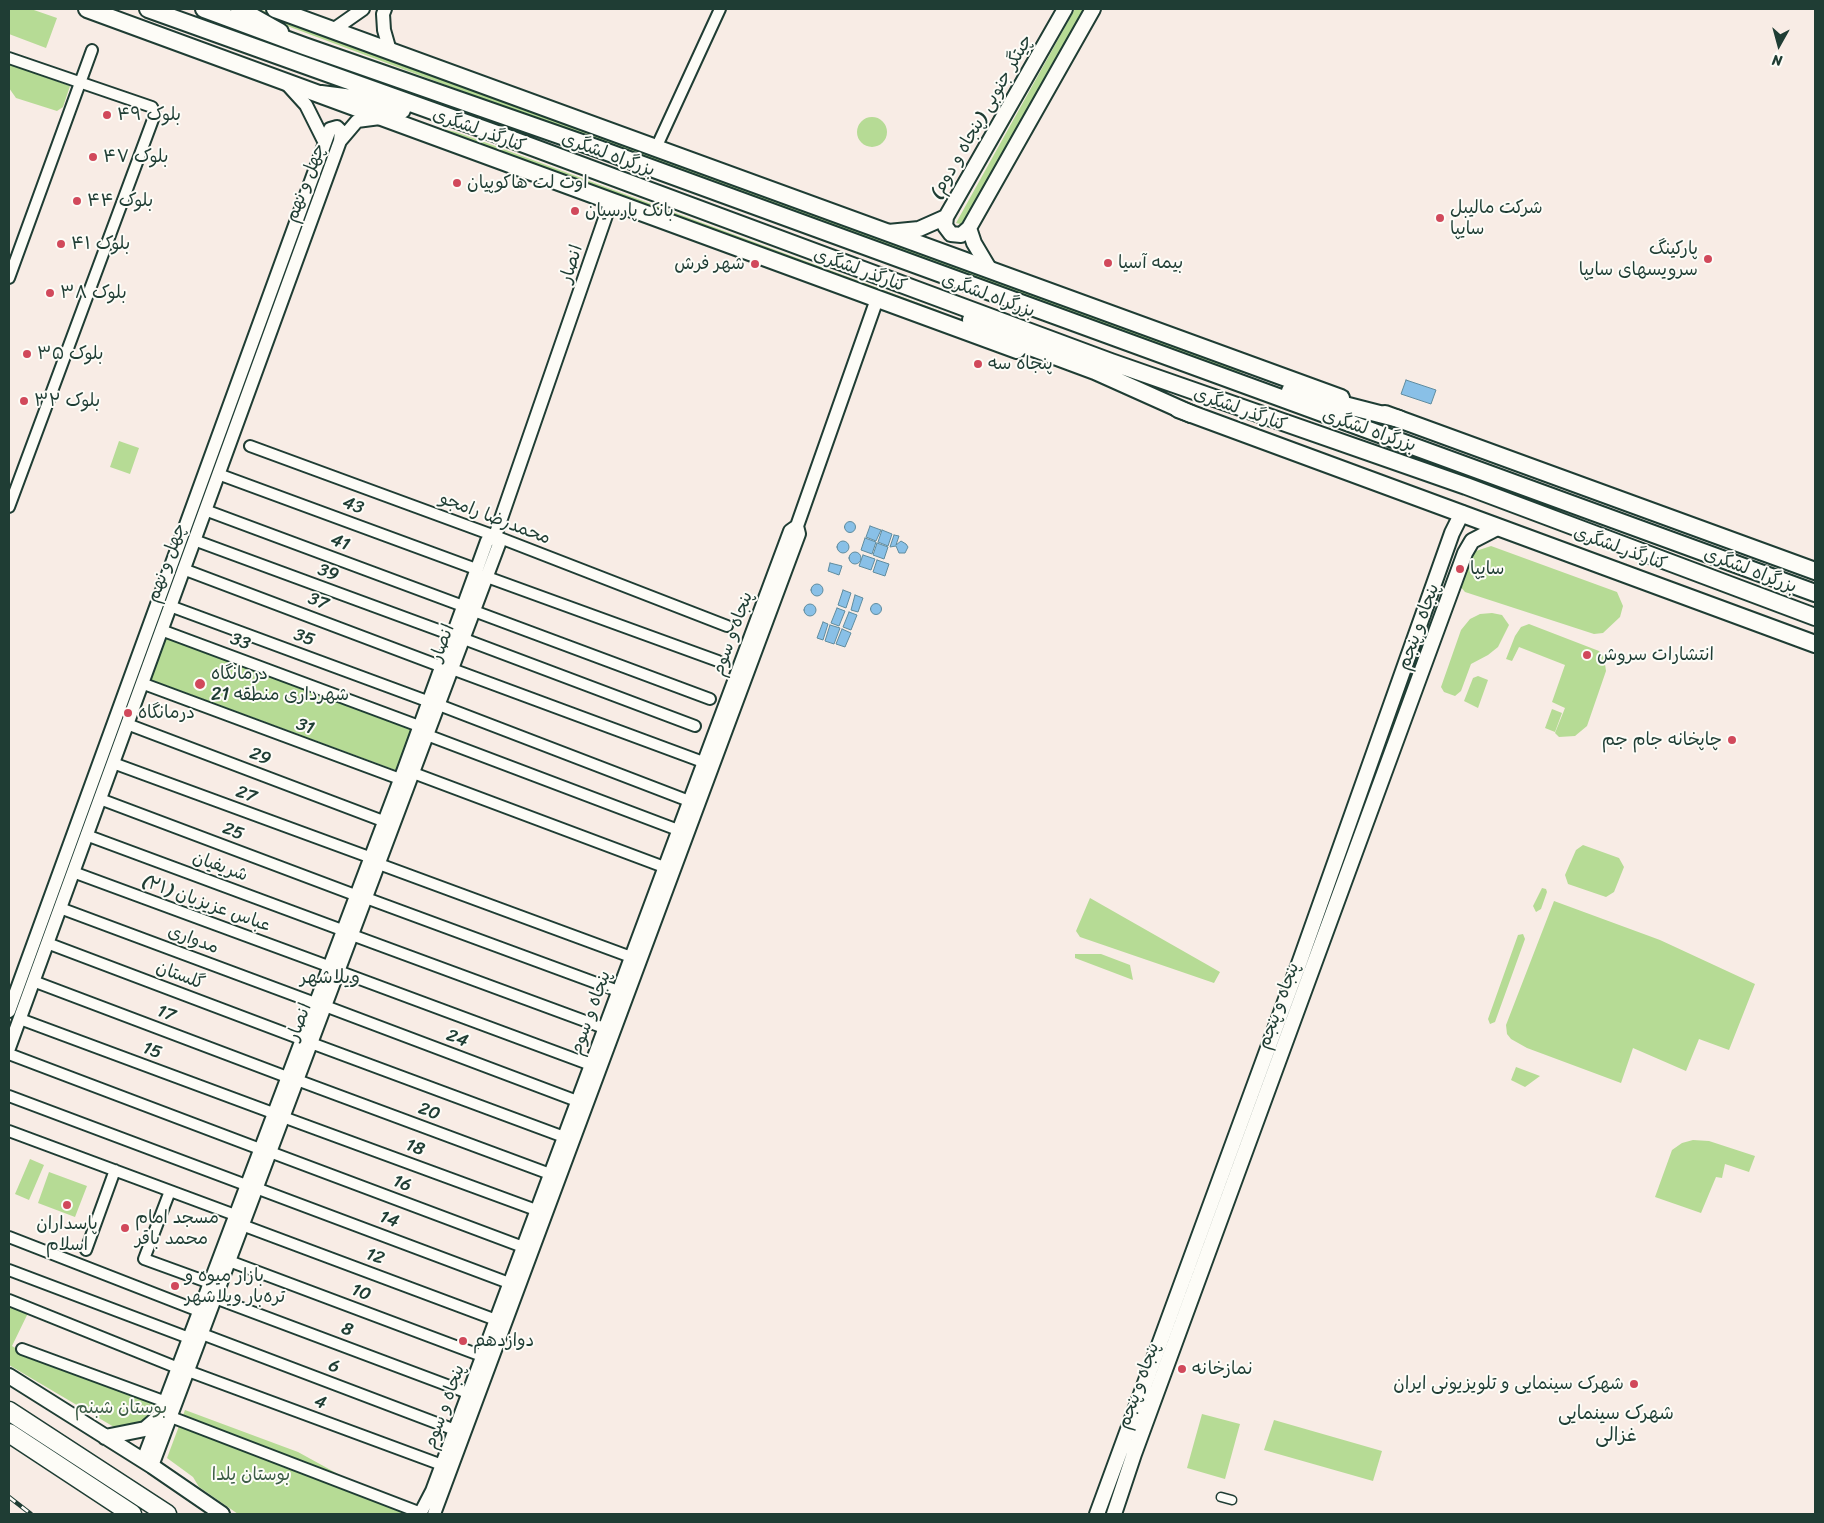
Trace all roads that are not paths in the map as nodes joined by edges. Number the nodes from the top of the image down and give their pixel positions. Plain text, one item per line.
1 (87, 9) edge
2 (148, 9) edge
3 (204, 9) edge
4 (239, 9) edge
5 (275, 9) edge
6 (363, 9) edge
7 (385, 9) edge
8 (720, 9) edge
9 (1066, 9) edge
10 (1093, 9) edge
11 (333, 30) junction
12 (304, 46) junction
13 (92, 50) dead end
14 (390, 51) junction
15 (9, 58) edge
16 (284, 81) junction
17 (80, 83) junction
18 (321, 94) junction
19 (384, 118) junction
20 (480, 128) junction
21 (324, 141) junction
22 (340, 141) junction
23 (656, 148) junction
24 (611, 201) junction
25 (946, 217) junction
26 (969, 228) junction
27 (888, 232) junction
28 (990, 270) junction
29 (9, 278) edge
30 (913, 290) junction
31 (877, 298) junction
32 (1233, 380) junction
33 (1191, 414) junction
34 (1399, 419) junction
35 (250, 446) dead end
36 (218, 474) junction
37 (9, 506) edge
38 (205, 510) junction
39 (1462, 514) junction
40 (797, 526) junction
41 (1498, 527) junction
42 (495, 536) junction
43 (1451, 539) junction
44 (194, 540) junction
45 (1469, 547) junction
46 (183, 569) junction
47 (1815, 571) edge
48 (482, 573) junction
49 (1815, 593) edge
50 (170, 606) junction
51 (468, 609) junction
52 (1815, 617) edge
53 (727, 626) dead end
54 (161, 630) junction
55 (458, 637) junction
56 (1815, 644) edge
57 (718, 661) dead end
58 (446, 667) junction
59 (144, 684) junction
60 (710, 699) dead end
61 (433, 703) junction
62 (127, 724) junction
63 (695, 726) dead end
64 (423, 731) junction
65 (703, 762) junction
66 (113, 763) junction
67 (406, 774) junction
68 (100, 799) junction
69 (689, 800) junction
70 (382, 821) junction
71 (678, 830) junction
72 (86, 835) junction
73 (374, 860) junction
74 (664, 867) junction
75 (73, 872) junction
76 (360, 896) junction
77 (60, 908) junction
78 (347, 932) junction
79 (47, 943) junction
80 (631, 957) junction
81 (1300, 961) junction
82 (1314, 966) junction
83 (333, 969) junction
84 (33, 981) junction
85 (618, 991) junction
86 (320, 1005) junction
87 (9, 1011) edge
88 (20, 1019) junction
89 (604, 1028) junction
90 (306, 1041) junction
91 (9, 1048) edge
92 (9, 1054) edge
93 (591, 1065) junction
94 (292, 1079) junction
95 (9, 1096) edge
96 (577, 1101) junction
97 (278, 1115) junction
98 (9, 1131) edge
99 (564, 1137) junction
100 (265, 1150) junction
101 (115, 1170) junction
102 (550, 1174) junction
103 (251, 1187) junction
104 (170, 1191) junction
105 (536, 1210) junction
106 (239, 1220) junction
107 (9, 1237) edge
108 (523, 1247) junction
109 (86, 1250) dead end
110 (229, 1261) junction
111 (9, 1270) edge
112 (509, 1283) junction
113 (210, 1284) junction
114 (215, 1298) junction
115 (9, 1300) edge
116 (200, 1311) junction
117 (496, 1320) junction
118 (195, 1336) junction
119 (22, 1349) dead end
120 (482, 1356) junction
121 (183, 1369) junction
122 (9, 1376) edge
123 (468, 1393) junction
124 (166, 1402) junction
125 (9, 1411) edge
126 (166, 1416) junction
127 (455, 1430) junction
128 (9, 1434) edge
129 (105, 1437) junction
130 (1127, 1451) junction
131 (148, 1463) junction
132 (442, 1465) junction
133 (437, 1493) junction
134 (1221, 1497) dead end
135 (1232, 1500) dead end
136 (132, 1514) edge
137 (167, 1514) edge
138 (222, 1514) edge
139 (425, 1514) edge
140 (1097, 1514) edge
141 (1114, 1514) edge

1 - 16 main road, کنارگذر لشگری
2 - 20 main road, بزرگراه لشگری
3 - 12 main road, بزرگراه لشگری
4 - 12 main road
5 - 11 main road
6 - 11 street
7 - 14 street
8 - 23 street
9 - 25 main road, چیتگر جنوبی (پنجاه و دوم)
10 - 26 main road
11 - 14 main road
12 - 32 main road, بزرگراه لشگری
13 - 17 street
14 - 23 main road
15 - 17 street
16 - 18 main road, کنارگذر لشگری
16 - 21 street, چهل و نهم
17 - 29 street
17 - 37 street
18 - 19 main road, کنارگذر لشگری
18 - 20 main road
19 - 22 street, چهل و نهم
19 - 24 main road, کنارگذر لشگری
20 - 30 main road, بزرگراه لشگری
21 - 22 street
21 - 87 street, چهل و نهم
22 - 36 street, چهل و نهم
23 - 27 main road
24 - 31 main road, کنارگذر لشگری
24 - 42 street, انصار
25 - 26 main road
25 - 27 main road, چیتگر جنوبی (پنجاه و دوم)
26 - 28 main road
27 - 28 main road
28 - 34 main road
30 - 33 main road
30 - 52 main road, بزرگراه لشگری
31 - 33 main road, کنارگذر لشگری
31 - 40 street, پنجاه و سوم
32 - 34 main road
32 - 49 main road, بزرگراه لشگری
33 - 39 main road, کنارگذر لشگری
34 - 47 main road
35 - 42 street, محمدرضا رامجو
36 - 38 street, چهل و نهم
36 - 48 street, 43
38 - 44 street, چهل و نهم
38 - 51 street, 41
39 - 41 main road, کنارگذر لشگری
39 - 43 main road, پنجاه و پنجم
40 - 65 street, پنجاه و سوم
40 - 133 street, پنجاه و سوم
41 - 45 main road
41 - 56 main road, کنارگذر لشگری
42 - 48 street, انصار
42 - 53 street, محمدرضا رامجو
43 - 45 main road
43 - 81 main road, پنجاه و پنجم
44 - 46 street, چهل و نهم
44 - 55 street, 39
45 - 82 main road, پنجاه و پنجم
46 - 50 street, چهل و نهم
46 - 58 street, 37
48 - 51 street, انصار
48 - 57 street, 43
50 - 54 street, چهل و نهم
50 - 61 street, 35
51 - 55 street, انصار
51 - 60 street, 41
54 - 59 street, چهل و نهم
54 - 64 street, 33
55 - 58 street, انصار
55 - 63 street, 39
58 - 61 street, انصار
58 - 65 street, 37
59 - 62 street, چهل و نهم
59 - 67 street, 31
61 - 64 street, انصار
61 - 69 street, 35
62 - 66 street, چهل و نهم
62 - 70 street, 29
64 - 67 street, انصار
64 - 71 street, 33
65 - 69 street, پنجاه و سوم
66 - 68 street, چهل و نهم
66 - 73 street, 27
67 - 70 street, انصار
67 - 73 street, انصار
67 - 74 street, 31
68 - 72 street, چهل و نهم
68 - 76 street, 25
69 - 71 street, پنجاه و سوم
70 - 73 street, انصار
71 - 74 street, پنجاه و سوم
72 - 75 street, چهل و نهم
72 - 78 street, شریفیان
73 - 76 street, انصار
73 - 80 street, 27
74 - 80 street, پنجاه و سوم
75 - 77 street, چهل و نهم
75 - 83 street, عباس عزیزیان (۲۱)
76 - 78 street, انصار
76 - 85 street, 25
77 - 79 street, چهل و نهم
77 - 86 street, مدواری
78 - 83 street, انصار
78 - 89 street, شریفیان
79 - 84 street, چهل و نهم
79 - 90 street, گلستان
80 - 85 street, پنجاه و سوم
81 - 82 main road
81 - 130 main road, پنجاه و پنجم
82 - 130 main road, پنجاه و پنجم
83 - 86 street, انصار
83 - 93 street, عباس عزیزیان (۲۱)
84 - 88 street, چهل و نهم
84 - 94 street, 17
85 - 89 street, پنجاه و سوم
86 - 90 street, انصار
86 - 96 street, 24
88 - 91 street, چهل و نهم
88 - 97 street, 15
89 - 93 street, پنجاه و سوم
90 - 94 street, انصار
90 - 99 street, گلستان
92 - 100 street, 16
93 - 96 street, پنجاه و سوم
94 - 97 street, انصار
94 - 102 street, 20
95 - 103 street, 14
96 - 99 street, پنجاه و سوم
97 - 100 street, انصار
97 - 105 street, 18
98 - 101 street, 12
99 - 102 street, پنجاه و سوم
100 - 103 street, انصار
100 - 108 street, 16
101 - 104 street, 12
101 - 109 street
102 - 105 street, پنجاه و سوم
103 - 106 street, انصار
103 - 112 street, 14
104 - 106 street, 12
104 - 113 street
105 - 108 street, پنجاه و سوم
106 - 110 street, انصار
106 - 113 street, انصار
106 - 117 street, 12
107 - 116 street
108 - 112 street, پنجاه و سوم
110 - 114 street, انصار
110 - 120 street, 10
111 - 118 street, 6
112 - 117 street, پنجاه و سوم
113 - 116 street, انصار
114 - 118 street, انصار
114 - 123 street, 8
115 - 121 street, 4
116 - 118 street, انصار
117 - 120 street, پنجاه و سوم
118 - 121 street, انصار
118 - 127 street, 6
119 - 124 street
120 - 123 street, پنجاه و سوم
121 - 124 street, انصار
121 - 126 street, انصار
121 - 132 street, 4
122 - 129 main road
123 - 127 street, پنجاه و سوم
124 - 126 street, انصار
125 - 137 highway
126 - 129 main road
126 - 131 street, انصار
126 - 139 street
127 - 132 street, پنجاه و سوم
128 - 136 highway
129 - 131 main road
130 - 140 main road, پنجاه و پنجم
130 - 141 main road, پنجاه و پنجم
131 - 138 main road
132 - 133 street, پنجاه و سوم
133 - 139 street, پنجاه و سوم
134 - 135 street

